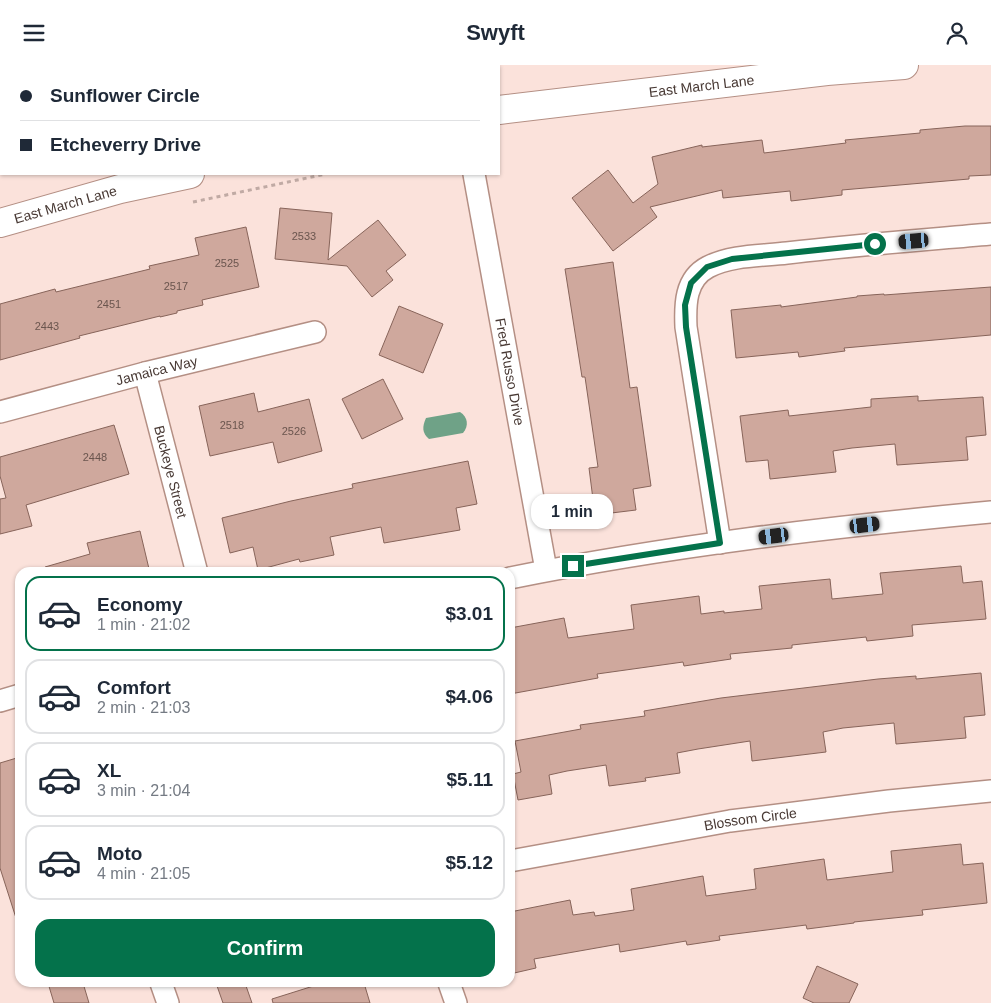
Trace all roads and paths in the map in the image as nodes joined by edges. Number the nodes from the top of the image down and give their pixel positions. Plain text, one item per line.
1 (904, 65) edge
2 (500, 110) edge
3 (185, 175) edge
4 (321, 175) edge
5 (474, 175) edge
6 (189, 202) dead end
7 (0, 223) edge
8 (991, 234) edge
9 (315, 332) dead end
10 (145, 373) junction
11 (0, 412) edge
12 (991, 512) edge
13 (720, 543) junction
14 (195, 567) edge
15 (546, 570) junction
16 (515, 576) edge
17 (15, 696) edge
18 (0, 701) edge
19 (991, 791) edge
20 (515, 860) edge
21 (162, 987) edge
22 (450, 987) edge
23 (168, 1003) edge
24 (456, 1003) edge

1 - 2 main road, East March Lane
3 - 7 main road, East March Lane
4 - 6 path
5 - 15 street, Fred Russo Drive
8 - 13 street
9 - 10 street, Jamaica Way
10 - 11 street, Jamaica Way
10 - 14 street, Buckeye Street
12 - 13 street
13 - 15 street
15 - 16 street
17 - 18 street
19 - 20 street, Blossom Circle
21 - 23 street
22 - 24 street

